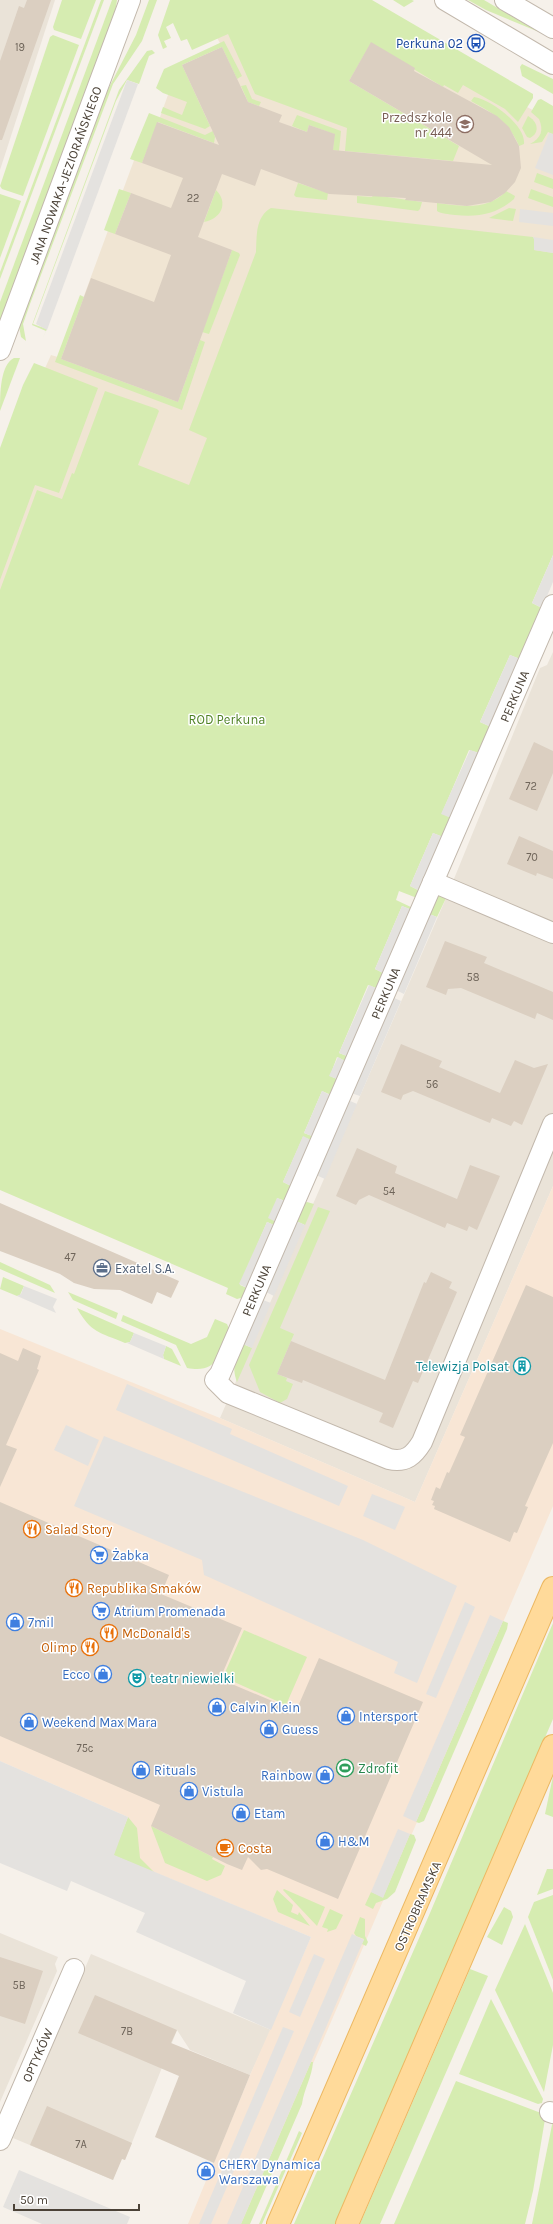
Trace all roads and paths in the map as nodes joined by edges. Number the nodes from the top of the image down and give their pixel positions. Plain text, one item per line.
1 (130, 0) edge
2 (445, 0) edge
3 (505, 0) edge
4 (553, 28) edge
5 (553, 64) edge
6 (0, 350) edge
7 (553, 605) edge
8 (545, 643) edge
9 (435, 877) junction
10 (553, 919) edge
11 (553, 933) edge
12 (553, 1124) edge
13 (553, 1588) edge
14 (553, 1746) edge
15 (74, 1969) dead end
16 (0, 2140) edge
17 (278, 2224) edge
18 (347, 2224) edge

1 - 6 street, JANA NOWAKA-JEZIORAŃSKIEGO
2 - 5 street
3 - 4 street
7 - 8 street, PERKUNA
8 - 9 street, PERKUNA
9 - 10 street
9 - 11 street
9 - 12 street, PERKUNA
13 - 17 main road, OSTROBRAMSKA
14 - 18 main road
15 - 16 street, OPTYKÓW

